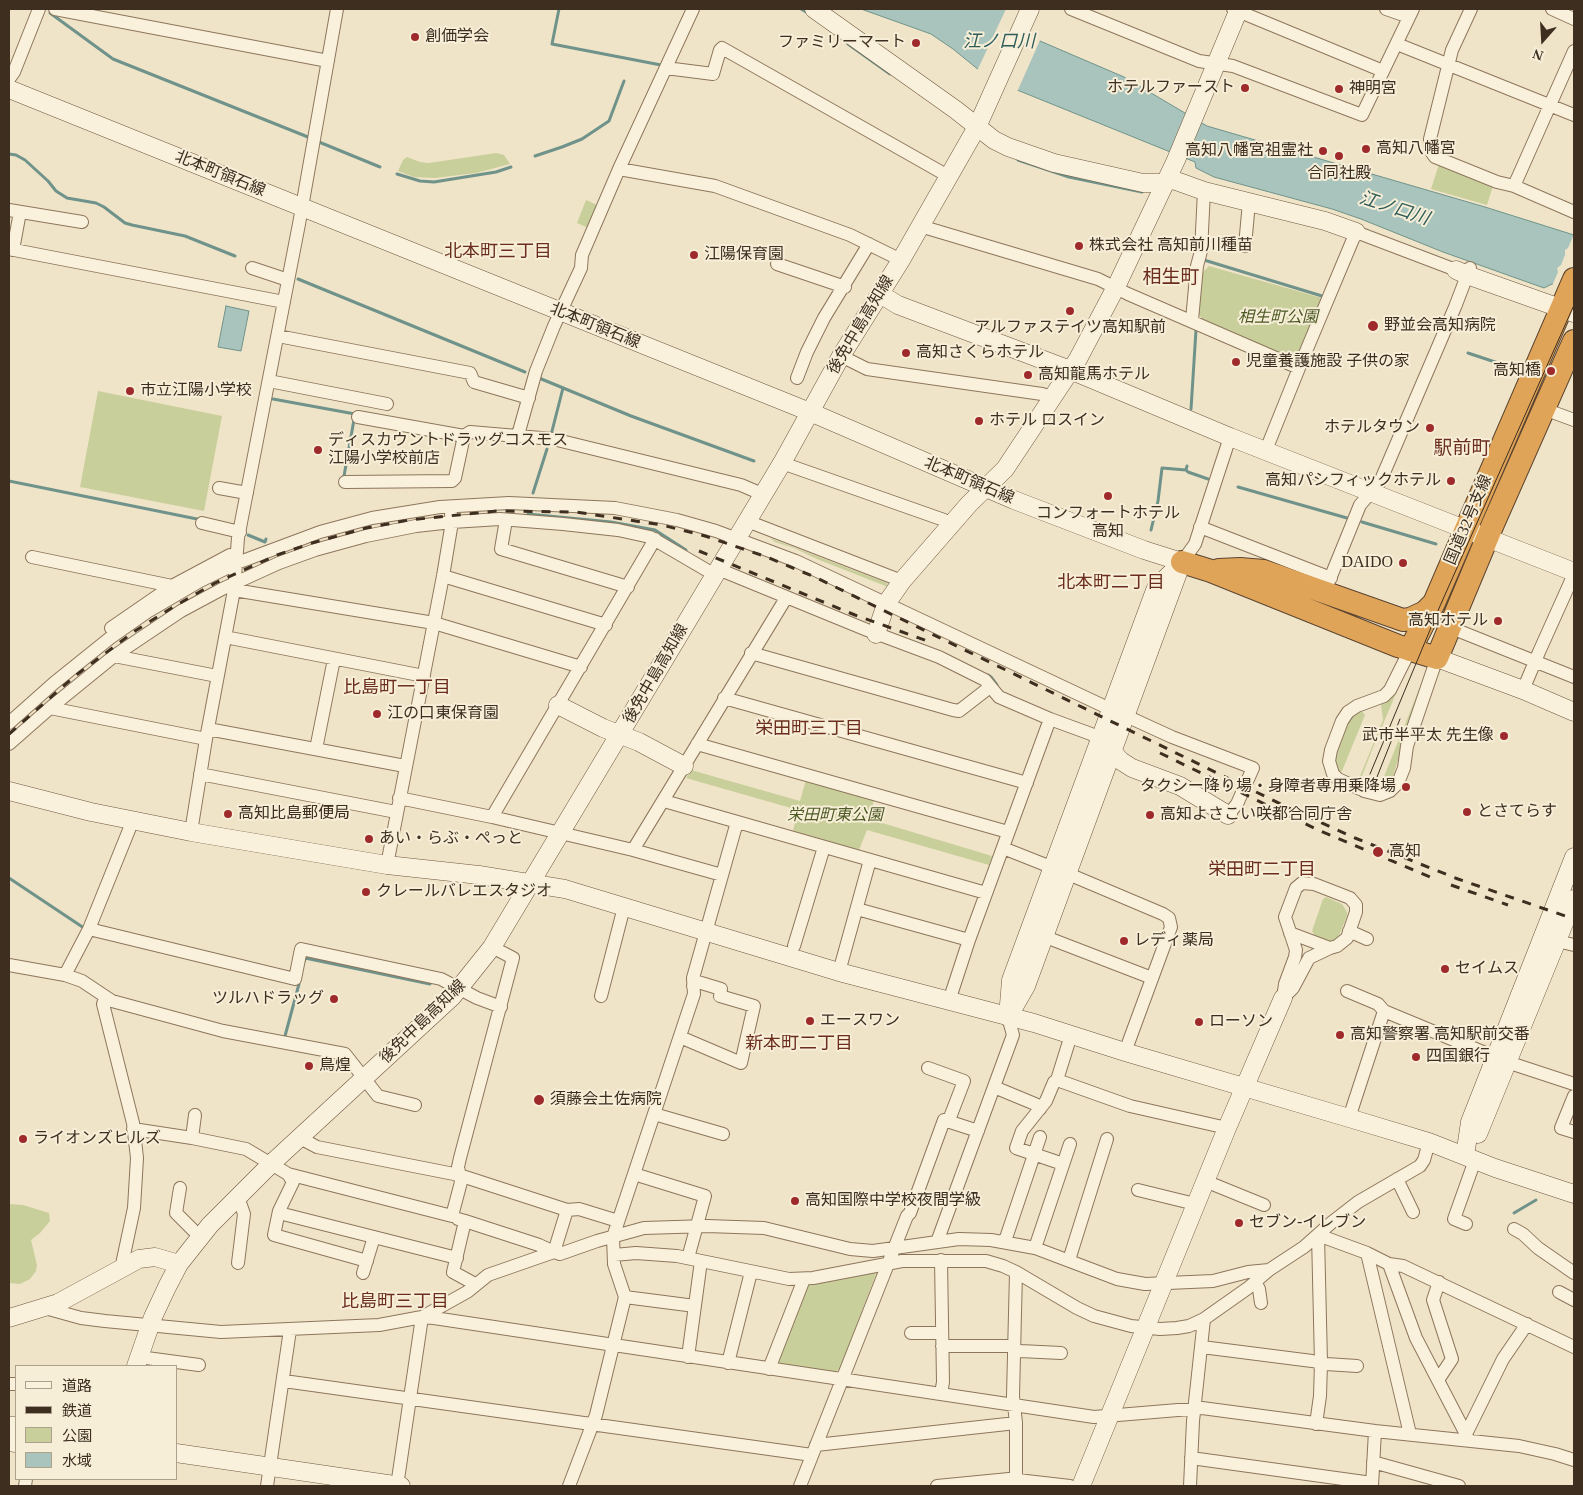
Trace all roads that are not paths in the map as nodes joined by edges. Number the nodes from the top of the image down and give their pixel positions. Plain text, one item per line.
1 (39, 9) edge
2 (55, 9) edge
3 (337, 9) edge
4 (692, 9) edge
5 (814, 9) edge
6 (1030, 9) edge
7 (1071, 9) edge
8 (1386, 9) edge
9 (1471, 9) edge
10 (1552, 9) edge
11 (1237, 10) edge
12 (1411, 13) edge
13 (1574, 19) edge
14 (1397, 44) junction
15 (1574, 51) edge
16 (328, 61) junction
17 (1218, 62) junction
18 (1450, 64) junction
19 (666, 68) junction
20 (1384, 72) junction
21 (9, 79) edge
22 (9, 89) edge
23 (1550, 105) junction
24 (1574, 115) edge
25 (977, 127) junction
26 (619, 169) junction
27 (948, 176) junction
28 (1164, 183) junction
29 (1514, 186) junction
30 (1204, 191) junction
31 (1249, 202) junction
32 (301, 207) junction
33 (14, 211) edge
34 (1574, 212) edge
35 (82, 222) dead end
36 (920, 226) junction
37 (1356, 232) junction
38 (870, 244) junction
39 (1245, 246) dead end
40 (11, 249) edge
41 (901, 260) junction
42 (777, 264) dead end
43 (252, 268) dead end
44 (1465, 271) junction
45 (288, 280) junction
46 (844, 287) junction
47 (1116, 287) junction
48 (880, 294) junction
49 (1569, 299) edge
50 (284, 302) junction
51 (561, 312) junction
52 (1192, 320) junction
53 (278, 336) junction
54 (1574, 341) edge
55 (842, 356) junction
56 (1299, 368) junction
57 (1070, 370) junction
58 (797, 378) dead end
59 (269, 381) junction
60 (1052, 397) junction
61 (529, 398) junction
62 (388, 404) dead end
63 (1544, 409) junction
64 (810, 412) junction
65 (358, 417) dead end
66 (1574, 420) edge
67 (518, 435) junction
68 (464, 436) junction
69 (1230, 436) junction
70 (1266, 450) junction
71 (782, 464) junction
72 (345, 482) dead end
73 (219, 488) dead end
74 (984, 488) junction
75 (1371, 492) junction
76 (247, 493) junction
77 (762, 494) junction
78 (449, 506) junction
79 (506, 520) junction
80 (746, 521) junction
81 (452, 522) junction
82 (202, 523) dead end
83 (950, 524) junction
84 (1200, 527) junction
85 (1465, 529) junction
86 (240, 532) junction
87 (1487, 537) junction
88 (736, 538) junction
89 (655, 540) junction
90 (32, 557) dead end
91 (236, 560) junction
92 (1182, 562) junction
93 (1211, 571) junction
94 (717, 572) junction
95 (1574, 573) edge
96 (443, 576) junction
97 (902, 581) junction
98 (1328, 585) junction
99 (172, 586) junction
100 (235, 586) junction
101 (628, 587) junction
102 (786, 598) junction
103 (1434, 603) junction
104 (886, 604) junction
105 (434, 623) junction
106 (606, 625) junction
107 (1450, 627) junction
108 (105, 633) dead end
109 (876, 634) junction
110 (225, 638) junction
111 (1410, 650) junction
112 (751, 653) junction
113 (114, 656) junction
114 (334, 658) junction
115 (1437, 658) junction
116 (1535, 660) junction
117 (581, 667) junction
118 (217, 676) junction
119 (424, 676) junction
120 (1574, 677) edge
121 (990, 687) junction
122 (1524, 690) junction
123 (724, 698) junction
124 (558, 705) junction
125 (50, 708) junction
126 (1117, 712) junction
127 (1574, 712) edge
128 (1050, 719) junction
129 (9, 723) edge
130 (207, 734) junction
131 (620, 734) junction
132 (9, 744) edge
133 (697, 744) junction
134 (1105, 745) junction
135 (316, 749) junction
136 (405, 766) junction
137 (684, 766) junction
138 (200, 774) junction
139 (1026, 783) junction
140 (9, 792) edge
141 (399, 798) junction
142 (664, 800) junction
143 (396, 812) junction
144 (1228, 815) joint
145 (492, 817) junction
146 (132, 820) junction
147 (737, 822) junction
148 (191, 832) junction
149 (562, 832) junction
150 (1008, 832) junction
151 (824, 847) junction
152 (1003, 848) junction
153 (634, 850) junction
154 (1574, 857) edge
155 (870, 860) junction
156 (387, 865) junction
157 (1060, 870) junction
158 (722, 875) junction
159 (532, 884) junction
160 (986, 893) junction
161 (1574, 902) edge
162 (624, 907) junction
163 (857, 909) junction
164 (88, 928) junction
165 (1349, 931) junction
166 (707, 932) junction
167 (1290, 933) junction
168 (1043, 936) junction
169 (1367, 939) dead end
170 (970, 940) junction
171 (1566, 943) edge
172 (794, 946) dead end
173 (492, 948) junction
174 (1330, 948) junction
175 (9, 966) edge
176 (839, 972) junction
177 (65, 976) junction
178 (1152, 978) junction
179 (693, 986) junction
180 (460, 988) junction
181 (1347, 991) dead end
182 (601, 996) dead end
183 (106, 998) junction
184 (1284, 998) junction
185 (949, 1001) junction
186 (501, 1007) junction
187 (1384, 1010) junction
188 (1008, 1017) junction
189 (1071, 1035) junction
190 (680, 1037) junction
191 (1125, 1052) junction
192 (1501, 1060) junction
193 (928, 1068) dead end
194 (364, 1079) junction
195 (1057, 1080) junction
196 (1574, 1084) edge
197 (994, 1087) junction
198 (1244, 1087) junction
199 (1574, 1096) edge
200 (415, 1105) dead end
201 (1040, 1109) junction
202 (654, 1114) junction
203 (196, 1115) dead end
204 (1349, 1118) junction
205 (949, 1120) junction
206 (1226, 1128) junction
207 (133, 1129) junction
208 (978, 1131) junction
209 (1574, 1132) edge
210 (724, 1134) dead end
211 (1040, 1137) dead end
212 (192, 1138) junction
213 (300, 1138) junction
214 (1107, 1139) dead end
215 (1429, 1142) junction
216 (1070, 1144) dead end
217 (1034, 1154) junction
218 (1470, 1158) junction
219 (272, 1163) junction
220 (1063, 1164) junction
221 (288, 1174) junction
222 (634, 1174) junction
223 (459, 1175) junction
224 (1397, 1179) junction
225 (1205, 1181) junction
226 (180, 1188) dead end
227 (1138, 1190) dead end
228 (1574, 1194) edge
229 (238, 1197) junction
230 (1195, 1204) junction
231 (1264, 1205) dead end
232 (567, 1210) junction
233 (1413, 1212) dead end
234 (279, 1213) junction
235 (452, 1216) junction
236 (466, 1221) junction
237 (618, 1221) junction
238 (1466, 1224) dead end
239 (698, 1226) junction
240 (1514, 1229) dead end
241 (1318, 1235) junction
242 (200, 1237) junction
243 (374, 1237) junction
244 (613, 1237) junction
245 (1005, 1241) junction
246 (937, 1242) junction
247 (894, 1248) junction
248 (1035, 1248) junction
249 (554, 1252) junction
250 (1367, 1253) junction
251 (614, 1255) junction
252 (456, 1258) junction
253 (695, 1260) junction
254 (941, 1260) junction
255 (1069, 1260) junction
256 (238, 1263) dead end
257 (890, 1263) junction
258 (179, 1264) junction
259 (1389, 1264) junction
260 (121, 1269) junction
261 (1269, 1270) junction
262 (751, 1272) junction
263 (1016, 1272) junction
264 (1574, 1272) edge
265 (804, 1279) junction
266 (1255, 1282) junction
267 (1439, 1282) junction
268 (475, 1284) junction
269 (1163, 1284) junction
270 (1559, 1292) dead end
271 (625, 1297) junction
272 (1574, 1300) edge
273 (1261, 1304) dead end
274 (695, 1306) junction
275 (44, 1308) junction
276 (422, 1317) junction
277 (9, 1318) edge
278 (1204, 1319) junction
279 (1527, 1324) junction
280 (150, 1326) junction
281 (1145, 1328) junction
282 (290, 1330) junction
283 (910, 1333) dead end
284 (942, 1333) junction
285 (1573, 1343) edge
286 (613, 1346) junction
287 (942, 1346) junction
288 (1202, 1347) junction
289 (1014, 1349) junction
290 (1062, 1353) dead end
291 (688, 1357) junction
292 (137, 1362) edge
293 (728, 1363) junction
294 (1321, 1364) junction
295 (199, 1365) dead end
296 (1357, 1366) dead end
297 (769, 1369) junction
298 (843, 1380) junction
299 (1438, 1380) junction
300 (284, 1381) junction
301 (941, 1394) junction
302 (411, 1399) junction
303 (1014, 1405) junction
304 (1194, 1408) junction
305 (1109, 1417) junction
306 (593, 1424) junction
307 (1016, 1424) junction
308 (1316, 1424) junction
309 (1375, 1431) junction
310 (1410, 1434) junction
311 (1467, 1437) junction
312 (814, 1450) junction
313 (178, 1453) edge
314 (1191, 1458) junction
315 (1574, 1460) edge
316 (1373, 1462) junction
317 (271, 1467) junction
318 (1016, 1479) junction
319 (1372, 1485) edge
320 (267, 1486) edge
321 (397, 1486) edge
322 (401, 1486) edge
323 (569, 1486) edge
324 (800, 1486) edge
325 (938, 1486) edge
326 (1070, 1486) edge
327 (1080, 1486) edge
328 (1190, 1486) edge
329 (1459, 1486) edge

1 - 21 street
2 - 16 street
3 - 16 street
4 - 19 street
5 - 25 street
6 - 25 street, 後免中島高知線
7 - 17 street
8 - 12 street
9 - 18 street
10 - 13 street
11 - 17 street
11 - 20 street
12 - 14 street
14 - 18 street
14 - 20 street
15 - 23 street
16 - 32 street
17 - 20 street
17 - 28 street
18 - 23 street
18 - 29 street
19 - 26 street
19 - 27 street
22 - 32 street, 北本町領石線
23 - 24 street
23 - 29 street
25 - 27 street, 後免中島高知線
25 - 28 street
26 - 38 street
26 - 51 street
27 - 36 street, 後免中島高知線
28 - 30 street
28 - 47 street
29 - 34 street
30 - 31 street
30 - 52 street
31 - 37 street
31 - 39 street
32 - 45 street
32 - 51 street, 北本町領石線
33 - 35 street
33 - 40 street
36 - 41 street, 後免中島高知線
36 - 47 street
37 - 44 street
37 - 56 street
38 - 41 street
38 - 46 street
40 - 50 street
41 - 48 street, 後免中島高知線
42 - 46 street
43 - 45 street
44 - 49 street
44 - 75 street
45 - 50 street
46 - 58 street
47 - 52 street
47 - 57 street
48 - 55 street, 後免中島高知線
48 - 57 street
49 - 85 highway, 国道32号支線
50 - 53 street
51 - 61 street
51 - 64 street, 北本町領石線
52 - 56 street
53 - 59 street
53 - 61 street
54 - 63 highway, 国道32号支線
55 - 60 street
55 - 64 street, 後免中島高知線
56 - 70 street
57 - 60 street
57 - 69 street
59 - 62 street
59 - 76 street
60 - 74 street
61 - 67 street
63 - 66 street
63 - 87 highway, 国道32号支線
64 - 71 street, 後免中島高知線
64 - 74 street, 北本町領石線
65 - 68 street
67 - 68 street
67 - 77 street
68 - 72 street
69 - 70 street
69 - 84 street
70 - 75 street
71 - 77 street, 後免中島高知線
71 - 83 street
73 - 76 street
74 - 83 street
74 - 92 street, 北本町領石線
75 - 85 street
75 - 98 street
76 - 86 street
77 - 80 street, 後免中島高知線
78 - 81 street
78 - 88 street
78 - 91 street
79 - 81 street
79 - 89 street
79 - 101 street
80 - 88 street, 後免中島高知線
80 - 97 street
81 - 96 street
81 - 100 street
82 - 86 street
83 - 97 street
84 - 92 street
84 - 98 street
85 - 87 street
85 - 103 highway, 国道32号支線
86 - 91 street
87 - 95 street
87 - 107 highway, 国道32号支線
88 - 94 street, 後免中島高知線
88 - 104 street
89 - 94 street
89 - 101 street
90 - 99 street
91 - 99 street
91 - 100 street
91 - 129 street
92 - 93 highway
92 - 126 street
93 - 98 highway
93 - 111 highway
94 - 102 street
94 - 131 street, 後免中島高知線
95 - 116 street
96 - 105 street
96 - 106 street
97 - 104 street
98 - 103 highway
99 - 108 street
100 - 105 street
100 - 110 street
100 - 113 street
101 - 106 street
102 - 109 street
102 - 112 street
103 - 111 highway, 国道32号支線
104 - 109 street
104 - 126 street
105 - 117 street
105 - 119 street
106 - 117 street
107 - 115 highway, 国道32号支線
107 - 116 street
109 - 121 street
110 - 114 street
110 - 118 street
111 - 115 highway
111 - 115 street
112 - 121 street
112 - 123 street
113 - 118 street
113 - 125 street
114 - 119 street
114 - 135 street
115 - 122 street
116 - 120 street
116 - 122 street
117 - 124 street
118 - 130 street
119 - 136 street
121 - 128 street
122 - 127 street
123 - 133 street
123 - 139 street
124 - 131 street
124 - 145 street
125 - 130 street
125 - 132 street
126 - 134 street
126 - 144 street
128 - 134 street
128 - 139 street
130 - 135 street
130 - 138 street
131 - 137 street
131 - 149 street, 後免中島高知線
133 - 137 street
133 - 150 street
134 - 144 street
134 - 157 street
135 - 136 street
136 - 141 street
137 - 142 street
138 - 143 street
138 - 148 street
139 - 150 street
140 - 146 street
141 - 143 street
141 - 145 street
142 - 147 street
142 - 153 street
143 - 156 street
145 - 149 street
146 - 148 street
146 - 164 street
147 - 151 street
147 - 158 street
148 - 156 street
149 - 153 street
149 - 159 street, 後免中島高知線
150 - 152 street
151 - 155 street
151 - 172 street
152 - 157 street
152 - 160 street
153 - 158 street
154 - 192 street
155 - 160 street
155 - 163 street
156 - 159 street
157 - 168 street
157 - 178 street
157 - 188 street
158 - 166 street
159 - 162 street
159 - 173 street, 後免中島高知線
160 - 170 street
161 - 171 street
162 - 166 street
162 - 182 street
163 - 170 street
163 - 176 street
164 - 177 street
164 - 180 street
165 - 167 street
165 - 169 street
165 - 174 street
166 - 176 street
166 - 179 street
167 - 174 street
167 - 184 street
168 - 178 street
168 - 188 street
170 - 185 street
171 - 192 street
173 - 180 street, 後免中島高知線
173 - 186 street
174 - 184 street
175 - 177 street
176 - 185 street
177 - 183 street
178 - 191 street
179 - 190 street
179 - 190 street
180 - 186 street
180 - 194 street, 後免中島高知線
181 - 187 street
183 - 194 street
183 - 207 street
184 - 198 street
185 - 188 street
186 - 223 street
187 - 192 street
187 - 204 street
188 - 189 street
188 - 197 street
189 - 191 street
189 - 195 street
190 - 202 street
191 - 198 street
192 - 196 street
192 - 218 street
193 - 205 street
194 - 200 street
194 - 213 street, 後免中島高知線
195 - 201 street
195 - 206 street
197 - 201 street
197 - 208 street
198 - 204 street
198 - 206 street
199 - 209 street
201 - 217 street
202 - 210 street
202 - 222 street
203 - 212 street
204 - 215 street
205 - 208 street
205 - 247 street
206 - 225 street
207 - 212 street
207 - 260 street
208 - 246 street
211 - 217 street
212 - 219 street
213 - 219 street, 後免中島高知線
213 - 223 street
214 - 255 street
215 - 218 street
215 - 224 street
216 - 220 street
217 - 220 street
217 - 245 street
218 - 228 street
218 - 238 street
219 - 221 street
219 - 229 street, 後免中島高知線
220 - 248 street
221 - 234 street
221 - 235 street
222 - 237 street
222 - 239 street
223 - 232 street
223 - 235 street
224 - 233 street
224 - 241 street
225 - 230 street
225 - 231 street
226 - 242 street
227 - 230 street
229 - 242 street, 後免中島高知線
229 - 256 street
230 - 269 street
232 - 237 street
232 - 249 street
234 - 243 street
234 - 243 street
235 - 236 street
236 - 249 street
236 - 252 street
237 - 244 street
239 - 244 street
239 - 247 street
239 - 253 street
240 - 264 street
241 - 250 street
241 - 261 street
241 - 294 street
242 - 258 street, 後免中島高知線
243 - 252 street
244 - 249 street
244 - 251 street
245 - 246 street
245 - 248 street
246 - 247 street
247 - 257 street
248 - 255 street
249 - 268 street
250 - 259 street
250 - 310 street
251 - 253 street
251 - 271 street
252 - 268 street
253 - 262 street
253 - 274 street
254 - 257 street
254 - 263 street
254 - 284 street
255 - 269 street
257 - 265 street
257 - 298 street
258 - 260 street
258 - 280 street, 後免中島高知線
259 - 267 street
259 - 299 street
260 - 275 street
261 - 266 street
261 - 269 street
262 - 265 street
262 - 293 street
263 - 281 street
263 - 289 street
265 - 297 street
266 - 273 street
266 - 278 street
267 - 279 street
267 - 299 street
268 - 276 street
269 - 281 street
270 - 272 street
271 - 274 street
271 - 286 street
274 - 291 street
275 - 277 street
275 - 280 street
276 - 282 street
276 - 286 street
276 - 302 street
278 - 281 street
278 - 288 street
279 - 285 street
279 - 311 street
280 - 282 street
280 - 292 street, 後免中島高知線
281 - 305 street
282 - 300 street
283 - 284 street
284 - 287 street
286 - 291 street
286 - 306 street
287 - 289 street
287 - 301 street
288 - 294 street
288 - 304 street
289 - 290 street
289 - 303 street
291 - 293 street
292 - 295 street
293 - 297 street
294 - 296 street
294 - 308 street
297 - 298 street
298 - 301 street
298 - 312 street
299 - 311 street
300 - 302 street
300 - 317 street
301 - 303 street
302 - 306 street
302 - 321 street
303 - 305 street
303 - 307 street
304 - 305 street
304 - 308 street
304 - 314 street
305 - 327 street
306 - 312 street
306 - 323 street
307 - 312 street
307 - 318 street
308 - 309 street
309 - 310 street
309 - 316 street
310 - 311 street
311 - 315 street
312 - 324 street
313 - 317 street
314 - 319 street
314 - 328 street
316 - 319 street
316 - 329 street
317 - 320 street
317 - 321 street
318 - 325 street
318 - 326 street
321 - 322 street

